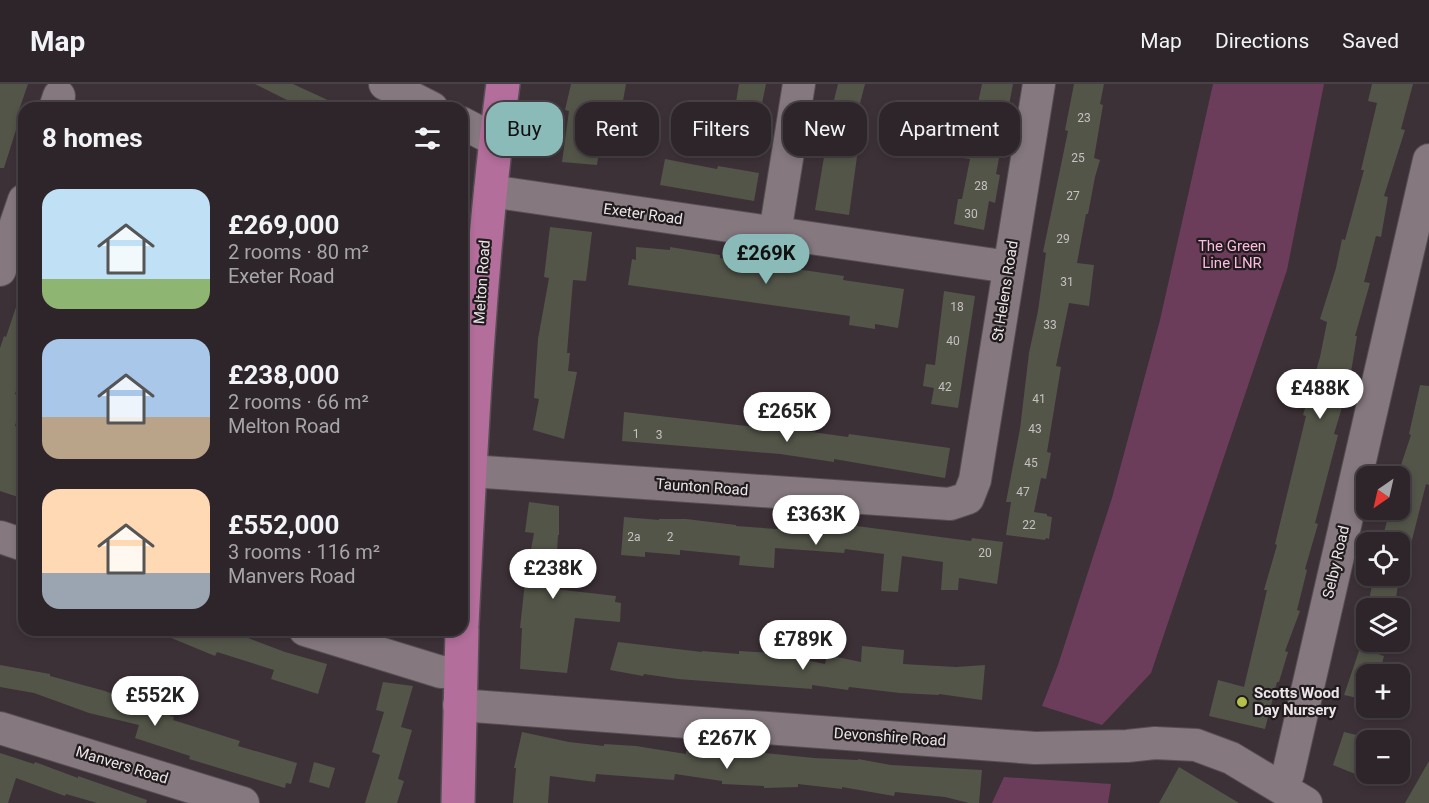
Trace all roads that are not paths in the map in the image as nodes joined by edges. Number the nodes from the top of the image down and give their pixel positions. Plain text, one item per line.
1 (385, 84) edge
2 (502, 84) edge
3 (799, 84) edge
4 (1039, 84) edge
5 (420, 102) edge
6 (500, 102) edge
7 (468, 126) edge
8 (486, 135) edge
9 (493, 156) edge
10 (1429, 160) edge
11 (490, 191) junction
12 (18, 218) edge
13 (775, 233) junction
14 (1009, 267) junction
15 (0, 270) edge
16 (469, 370) edge
17 (470, 471) junction
18 (968, 498) joint
19 (468, 510) edge
20 (0, 537) edge
21 (18, 543) edge
22 (324, 636) edge
23 (462, 636) edge
24 (460, 671) junction
25 (459, 705) junction
26 (0, 728) edge
27 (1280, 787) junction
28 (243, 803) edge
29 (458, 803) edge
30 (1306, 803) edge

1 - 5 street
2 - 6 main road, Melton Road
3 - 13 street
4 - 14 street, St Helens Road
7 - 8 street
9 - 11 main road, Melton Road
10 - 27 street, Selby Road
11 - 13 street, Exeter Road
11 - 16 main road, Melton Road
12 - 15 street
13 - 14 street, Exeter Road
14 - 18 street, St Helens Road
16 - 17 main road, Melton Road
17 - 18 street, Taunton Road
17 - 19 main road, Melton Road
20 - 21 street
22 - 24 street
23 - 24 main road
24 - 25 main road
25 - 27 street, Devonshire Road
25 - 29 main road
26 - 28 street, Manvers Road
27 - 30 street, Devonshire Road

